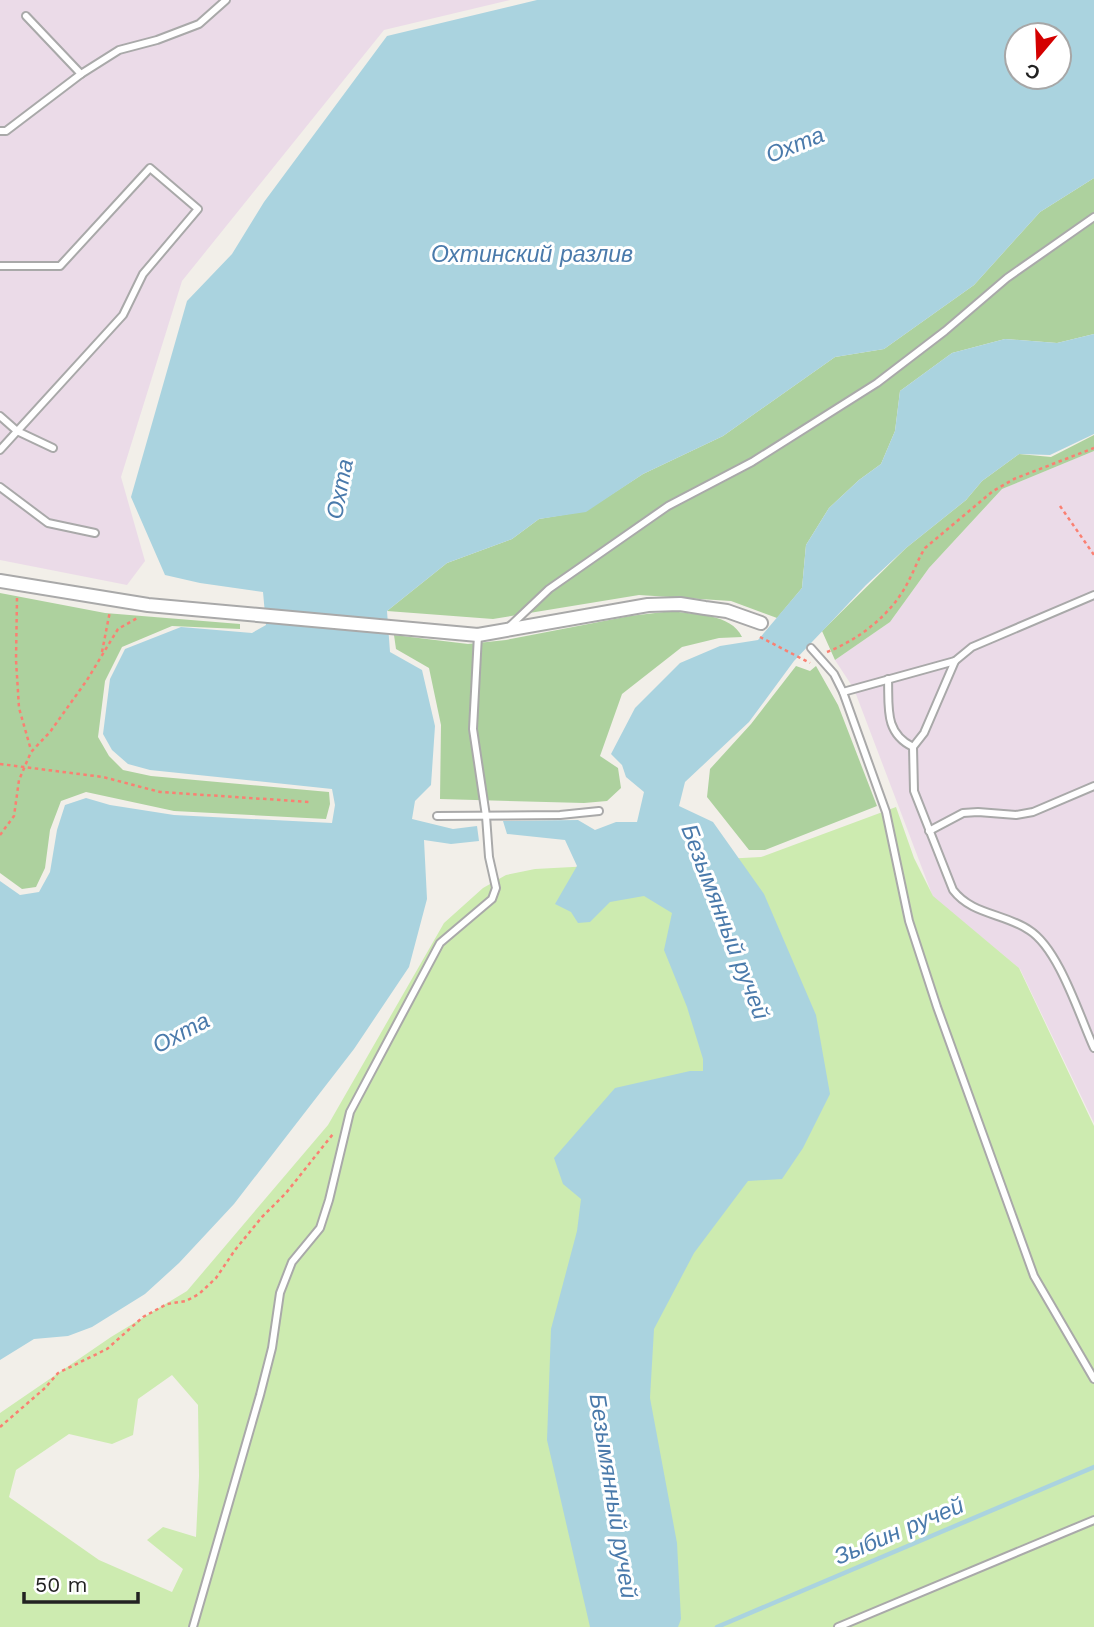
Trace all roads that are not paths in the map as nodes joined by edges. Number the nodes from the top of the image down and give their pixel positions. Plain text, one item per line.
1 (226, 0) edge
2 (26, 16) dead end
3 (81, 74) junction
4 (0, 131) edge
5 (1094, 216) edge
6 (0, 266) edge
7 (0, 416) edge
8 (17, 431) junction
9 (53, 448) dead end
10 (0, 450) edge
11 (0, 487) edge
12 (95, 533) dead end
13 (0, 581) edge
14 (1094, 595) edge
15 (761, 623) dead end
16 (506, 630) junction
17 (478, 635) junction
18 (811, 648) dead end
19 (954, 660) junction
20 (888, 679) junction
21 (843, 692) junction
22 (913, 747) junction
23 (1094, 786) edge
24 (599, 811) dead end
25 (437, 816) dead end
26 (486, 816) junction
27 (929, 831) junction
28 (1094, 1048) edge
29 (1094, 1380) edge
30 (1094, 1520) edge
31 (193, 1627) edge
32 (838, 1627) edge

1 - 3 lane
2 - 3 lane
3 - 4 lane
5 - 16 lane
6 - 8 lane
7 - 8 lane
8 - 9 lane
8 - 10 lane
11 - 12 lane
13 - 17 street
14 - 19 lane
15 - 16 street
16 - 17 street
17 - 26 lane
18 - 21 lane
19 - 20 lane
19 - 22 lane
20 - 21 lane
20 - 22 lane
21 - 29 lane
22 - 27 lane
23 - 27 lane
24 - 26 lane
25 - 26 lane
26 - 31 lane
27 - 28 lane
30 - 32 lane

